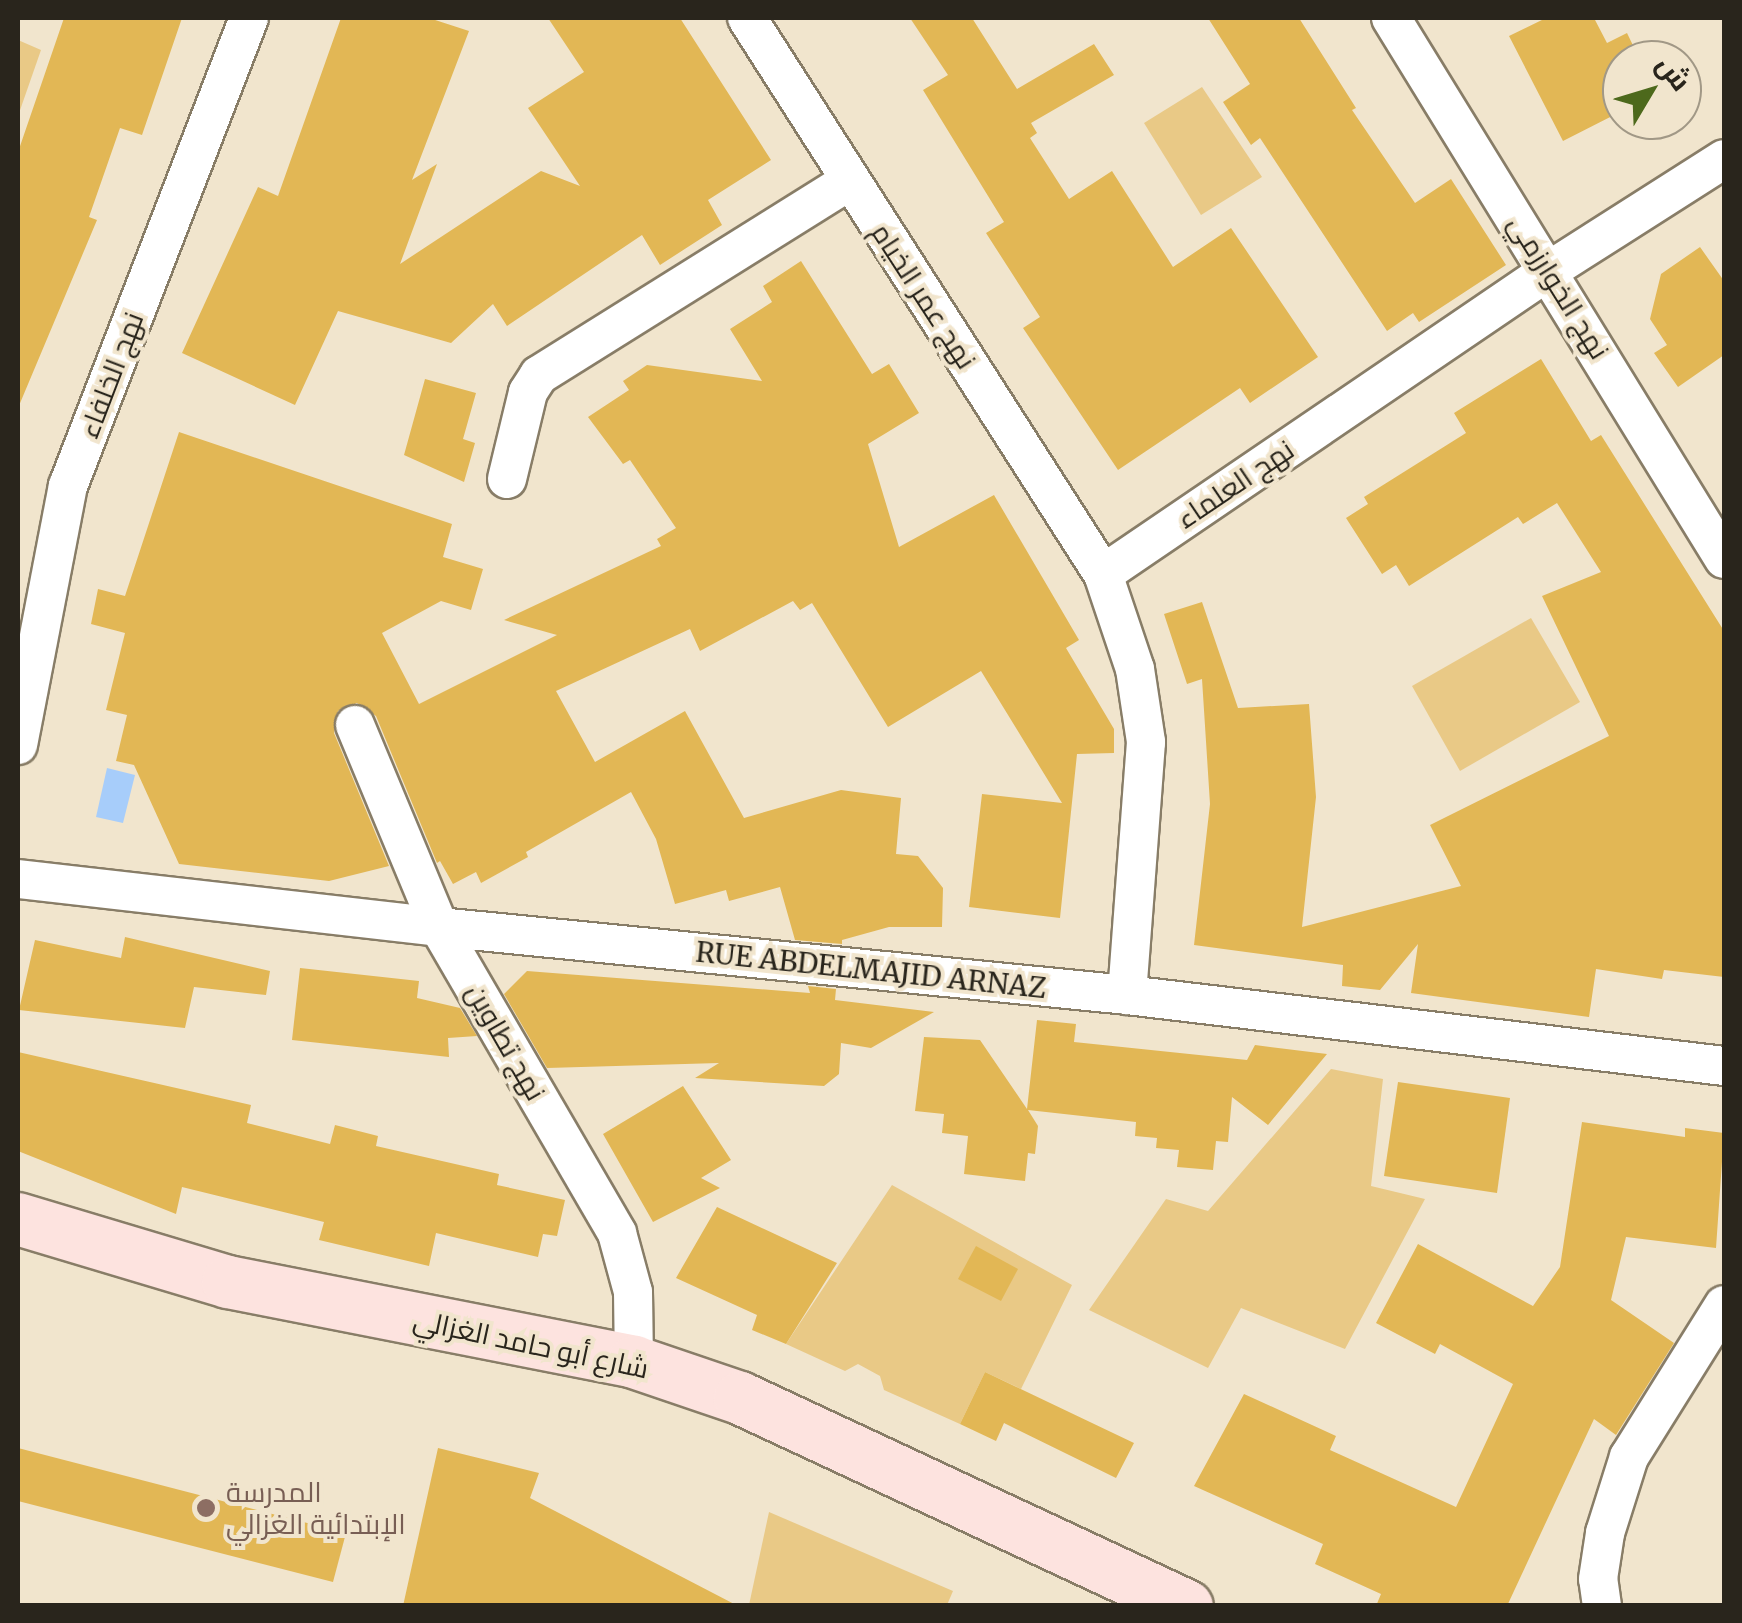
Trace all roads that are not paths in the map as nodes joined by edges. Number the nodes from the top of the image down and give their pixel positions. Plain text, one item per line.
1 (250, 18) edge
2 (747, 18) edge
3 (1391, 18) edge
4 (1724, 159) edge
5 (849, 181) junction
6 (1550, 270) junction
7 (508, 478) dead end
8 (1724, 559) edge
9 (1103, 574) junction
10 (355, 725) dead end
11 (18, 745) edge
12 (18, 879) edge
13 (438, 927) junction
14 (1127, 995) junction
15 (1724, 1066) edge
16 (18, 1219) edge
17 (1724, 1305) edge
18 (634, 1362) junction
19 (1187, 1606) edge
20 (1602, 1606) edge

1 - 11 street, نهج الخلفاء
2 - 5 street, نهج عمر الخيام
3 - 6 street, نهج الخوارزمي
4 - 6 street, نهج العلماء
5 - 7 street
5 - 9 street, نهج عمر الخيام
6 - 8 street, نهج الخوارزمي
6 - 9 street, نهج العلماء
9 - 14 street
10 - 13 street, نهج تطاوين
12 - 13 street, RUE ABDELMAJID ARNAZ
13 - 14 street, RUE ABDELMAJID ARNAZ
13 - 18 street, نهج تطاوين
14 - 15 street, RUE ABDELMAJID ARNAZ
16 - 18 main road, شارع أبو حامد الغزالي
17 - 20 street
18 - 19 main road, شارع أبو حامد الغزالي

